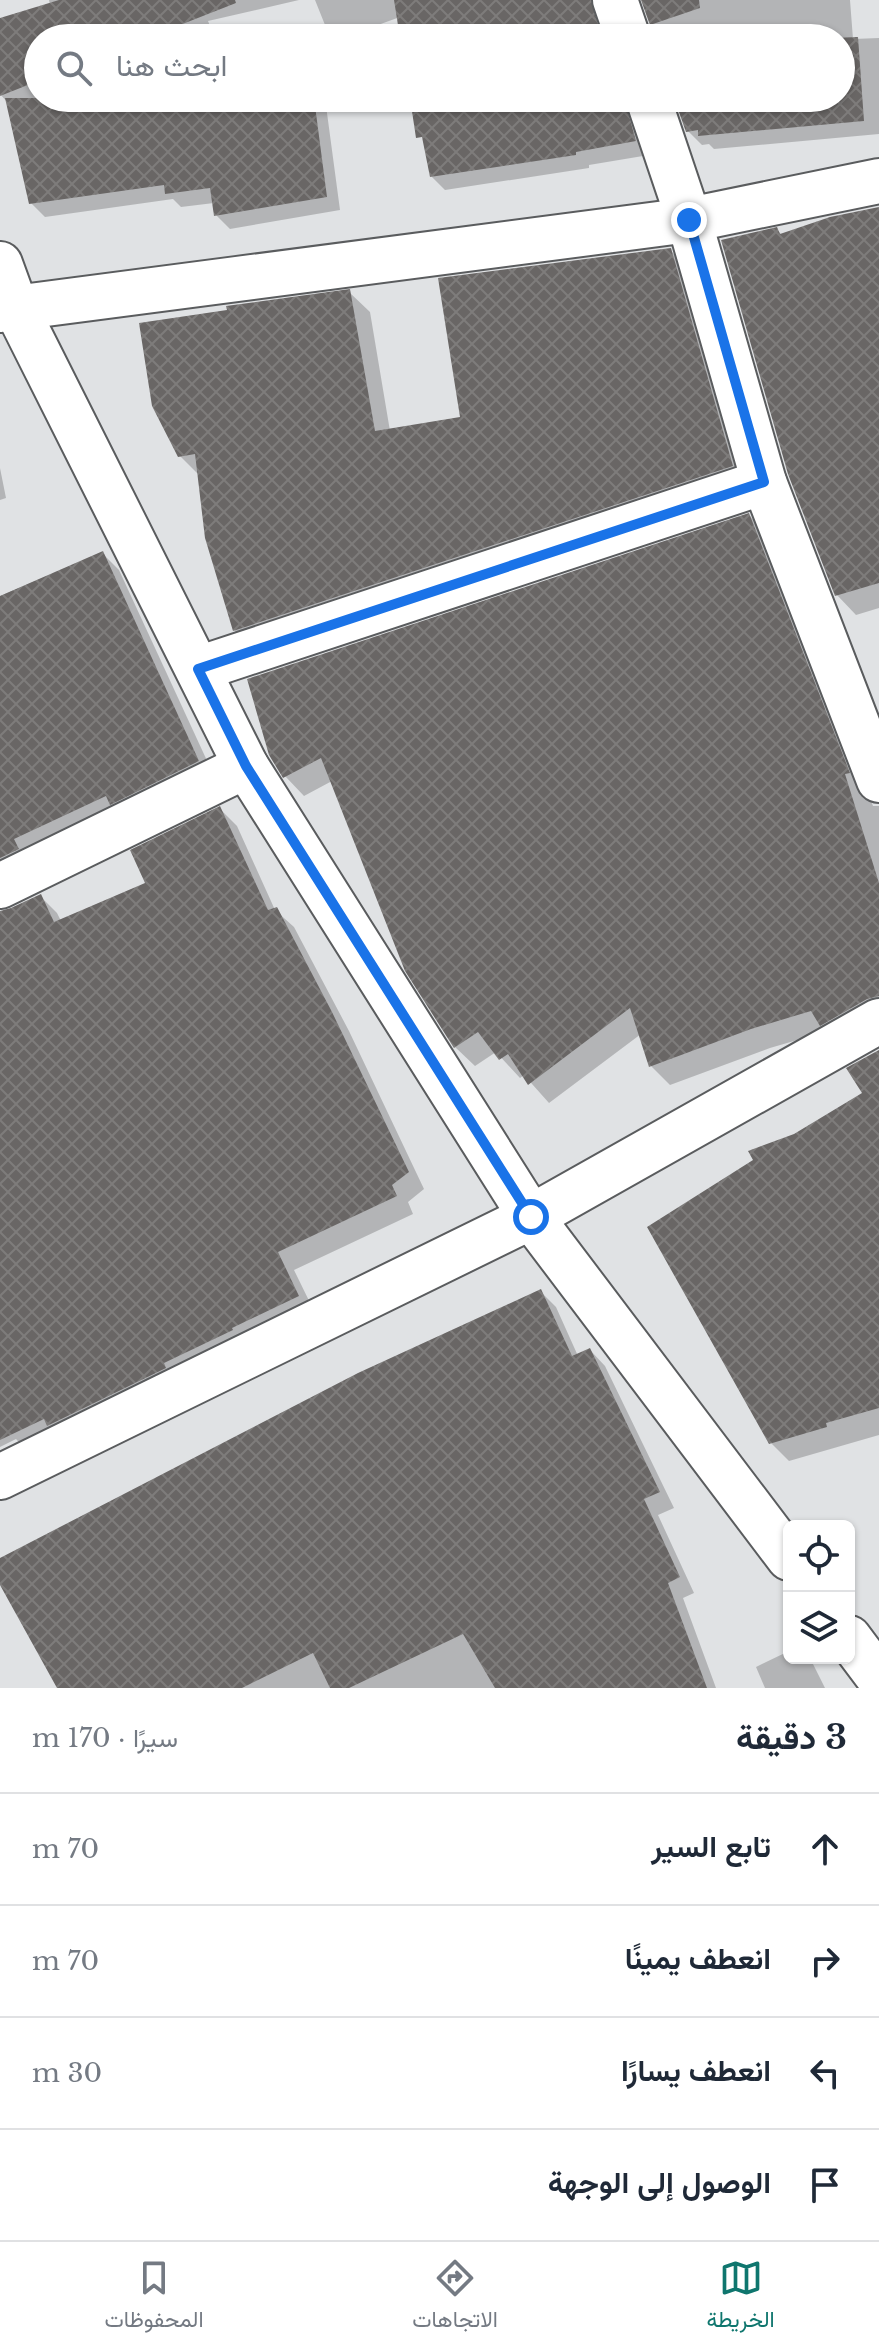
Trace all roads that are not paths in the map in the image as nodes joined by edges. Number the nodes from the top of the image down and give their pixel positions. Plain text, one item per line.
1 (615, 0) edge
2 (623, 24) edge
3 (653, 112) edge
4 (879, 181) edge
5 (689, 220) junction
6 (0, 264) edge
7 (8, 309) edge
8 (764, 482) junction
9 (198, 669) junction
10 (246, 766) junction
11 (879, 780) edge
12 (0, 886) edge
13 (879, 1021) edge
14 (531, 1217) junction
15 (0, 1477) edge
16 (783, 1550) edge
17 (855, 1646) edge
18 (879, 1678) edge

1 - 2 street
3 - 5 street
4 - 5 street
5 - 7 street
5 - 8 street
6 - 7 street
7 - 9 street
8 - 9 street
8 - 11 street
9 - 10 street
10 - 12 street
10 - 14 street
13 - 14 street
14 - 15 street
14 - 16 street
17 - 18 street

